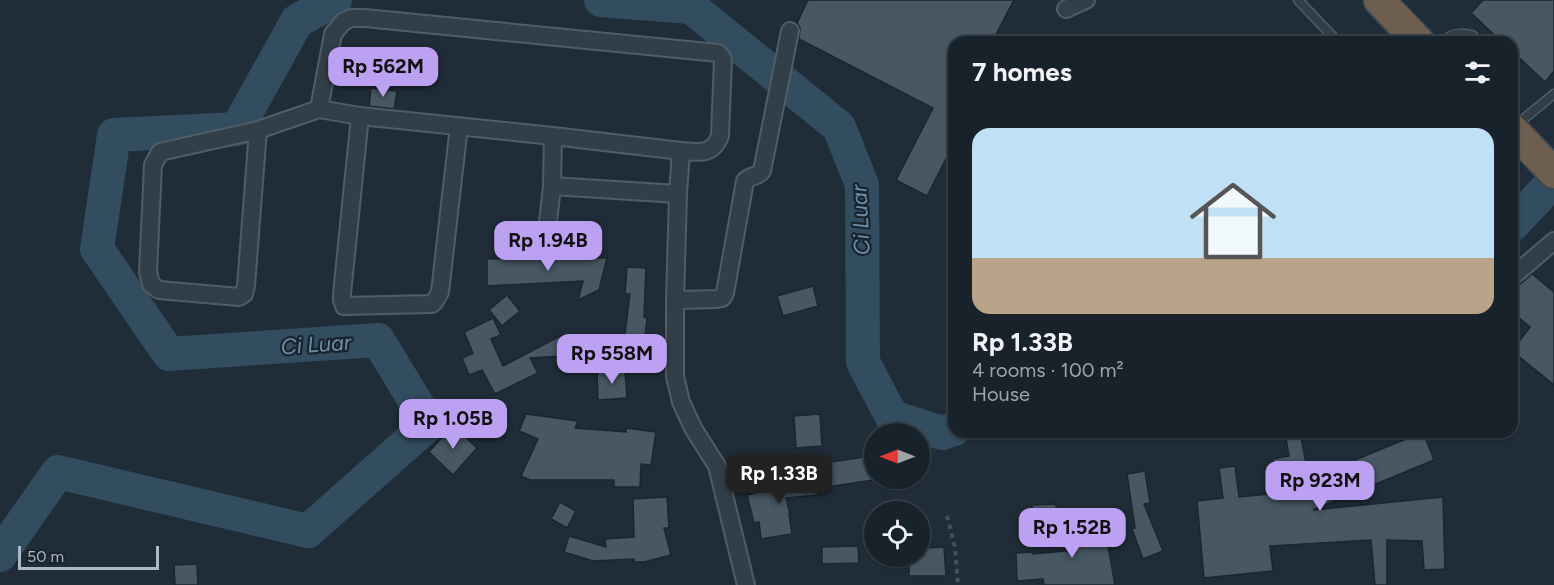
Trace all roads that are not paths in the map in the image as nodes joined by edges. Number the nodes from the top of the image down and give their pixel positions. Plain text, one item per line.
1 (1086, 0) edge
2 (1298, 0) edge
3 (1379, 0) edge
4 (1066, 9) dead end
5 (790, 30) dead end
6 (1332, 36) edge
7 (1413, 36) edge
8 (1449, 36) edge
9 (1474, 36) edge
10 (1554, 94) edge
11 (319, 109) junction
12 (360, 116) junction
13 (1518, 124) edge
14 (459, 126) junction
15 (258, 130) junction
16 (553, 135) junction
17 (1518, 135) edge
18 (681, 151) junction
19 (1548, 167) edge
20 (552, 186) junction
21 (678, 194) junction
22 (547, 231) dead end
23 (1554, 241) edge
24 (1518, 272) edge
25 (675, 300) junction
26 (746, 585) edge

1 - 4 street
2 - 6 lane
3 - 7 highway
5 - 25 street
8 - 9 lane
10 - 13 lane
11 - 12 street
11 - 15 street
11 - 18 street
12 - 14 street
12 - 14 street
14 - 16 street
15 - 15 street
16 - 18 street
16 - 20 street
17 - 19 highway
18 - 21 street
20 - 21 street
20 - 22 street
21 - 25 street
23 - 24 street
25 - 26 street

